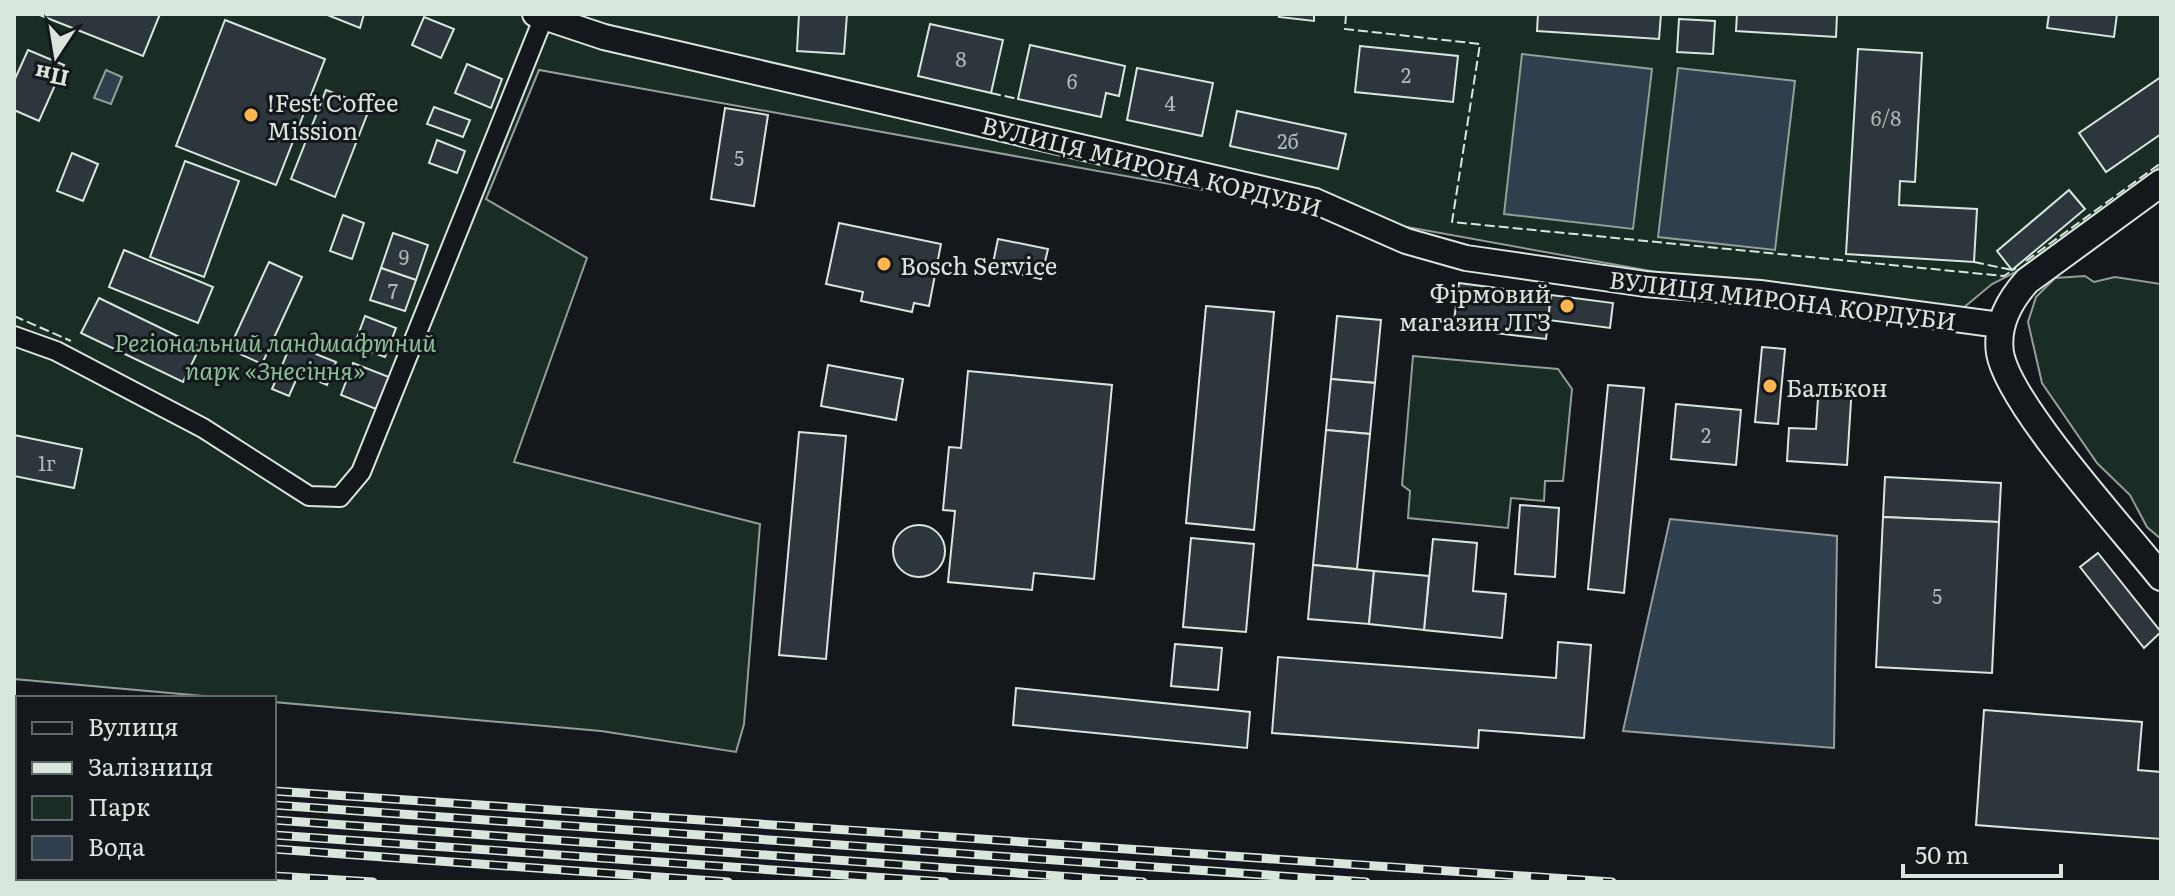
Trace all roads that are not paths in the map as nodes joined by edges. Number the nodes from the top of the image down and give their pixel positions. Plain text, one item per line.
1 (539, 16) edge
2 (2161, 183) edge
3 (2000, 325) junction
4 (14, 336) edge
5 (2161, 577) edge

1 - 3 street, ВУЛИЦЯ МИРОНА КОРДУБИ
1 - 4 street
2 - 3 main road
3 - 5 main road

